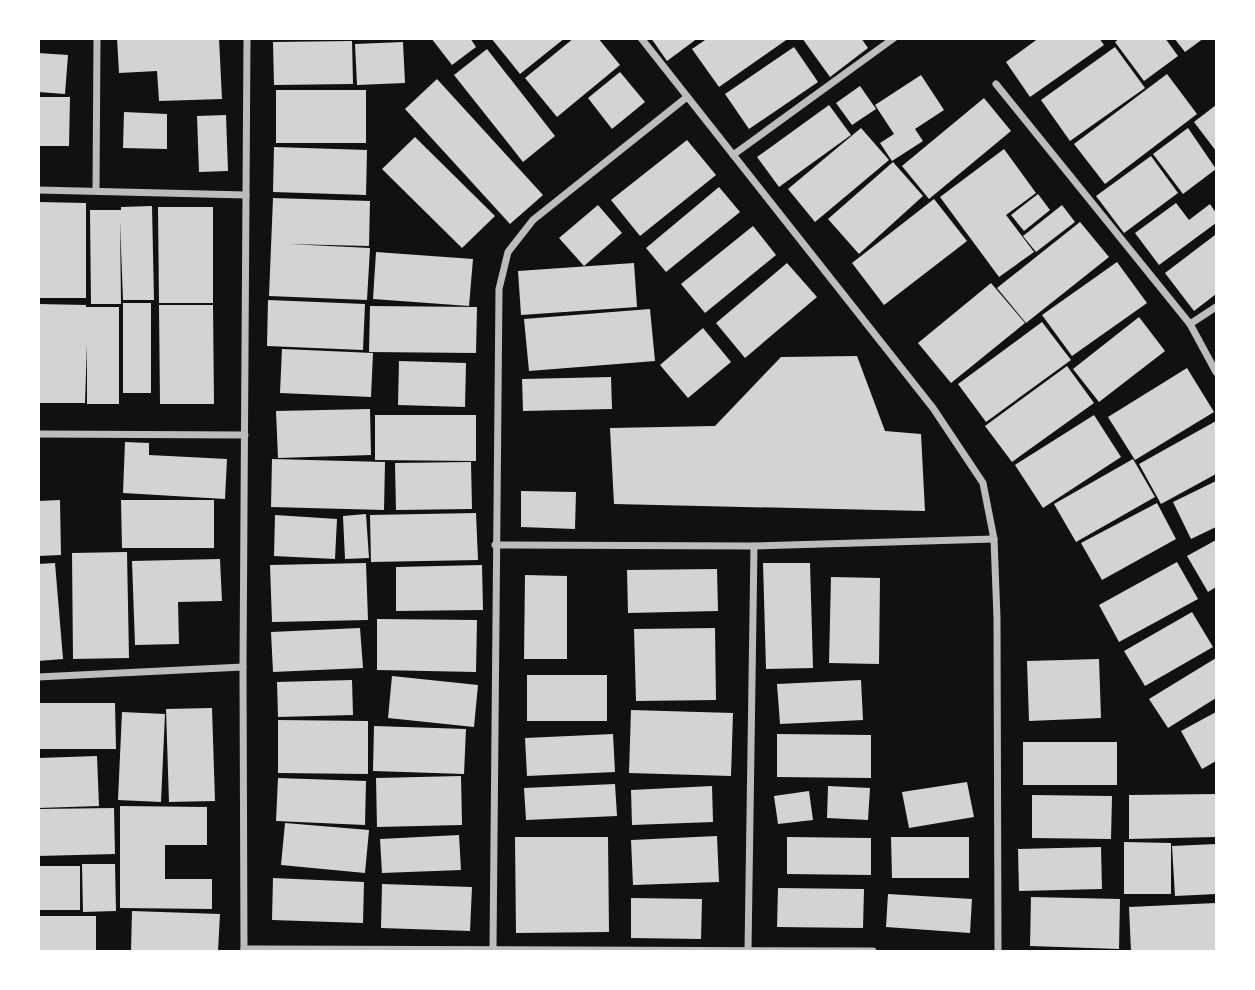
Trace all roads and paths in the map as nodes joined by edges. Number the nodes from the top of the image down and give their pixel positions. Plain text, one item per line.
1 (97, 38) edge
2 (247, 38) edge
3 (641, 38) edge
4 (894, 38) edge
5 (996, 83) dead end
6 (687, 97) junction
7 (733, 155) junction
8 (38, 190) edge
9 (96, 190) junction
10 (246, 195) junction
11 (1216, 307) edge
12 (1190, 324) junction
13 (1216, 372) edge
14 (38, 434) edge
15 (245, 435) junction
16 (995, 539) junction
17 (495, 545) junction
18 (754, 546) junction
19 (243, 667) junction
20 (38, 677) edge
21 (244, 950) edge
22 (493, 950) edge
23 (748, 951) edge
24 (873, 951) edge
25 (998, 951) edge

1 - 9 street
2 - 10 street
3 - 6 street
4 - 7 street
5 - 12 street
6 - 7 street
6 - 17 street
7 - 16 street
8 - 9 street
9 - 10 street
10 - 15 street
11 - 12 street
12 - 13 street
14 - 15 street
15 - 19 street
16 - 18 street
16 - 25 street
17 - 18 street
17 - 22 street
18 - 23 street
19 - 20 street
19 - 21 street
21 - 22 street
22 - 23 street
23 - 24 street

